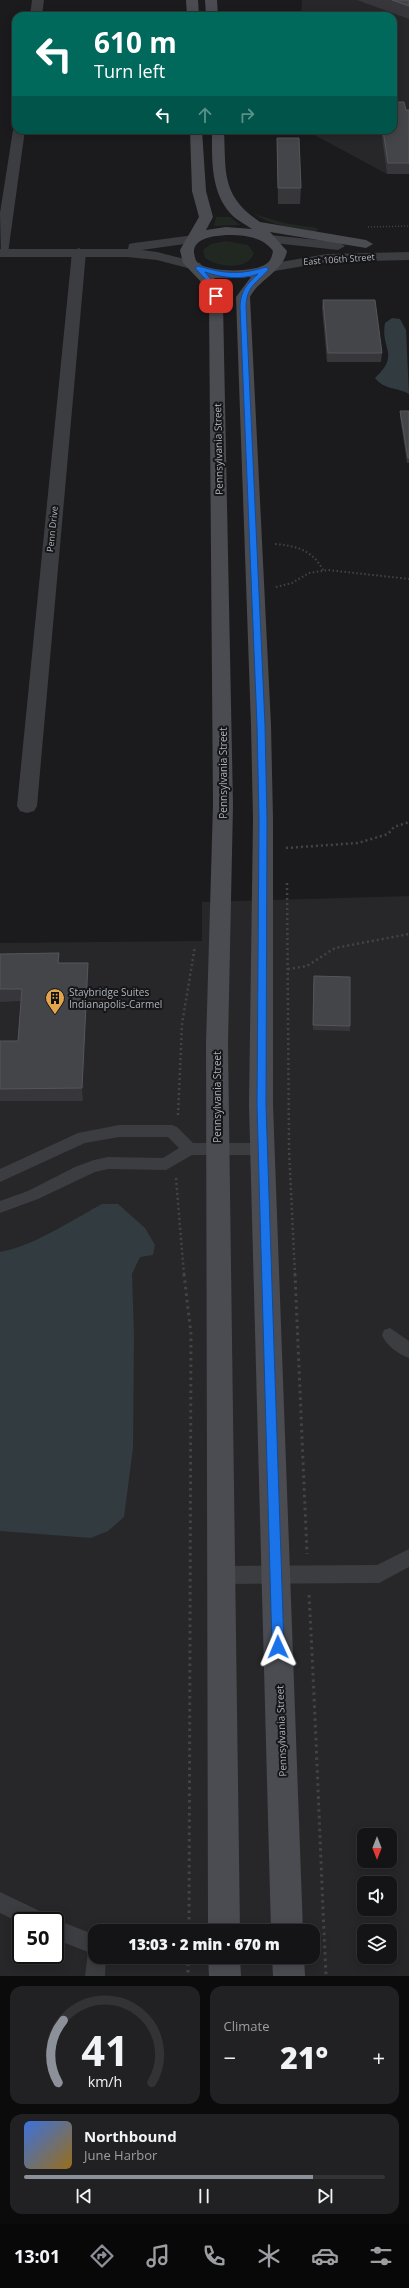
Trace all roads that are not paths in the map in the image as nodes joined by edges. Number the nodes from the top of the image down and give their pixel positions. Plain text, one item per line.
1 (38, 0) edge
2 (192, 0) edge
3 (211, 0) edge
4 (36, 12) edge
5 (192, 12) edge
6 (212, 12) edge
7 (18, 134) edge
8 (196, 134) edge
9 (218, 134) edge
10 (256, 225) junction
11 (194, 239) junction
12 (269, 239) junction
13 (366, 244) junction
14 (409, 244) edge
15 (84, 252) junction
16 (0, 253) edge
17 (409, 256) edge
18 (197, 267) junction
19 (268, 268) junction
20 (27, 806) dead end
21 (189, 1149) junction
22 (263, 1149) junction
23 (217, 1150) junction
24 (0, 1176) edge
25 (0, 1206) edge
26 (390, 1335) dead end
27 (409, 1351) edge
28 (409, 1557) edge
29 (221, 1575) junction
30 (276, 1575) junction
31 (0, 1902) edge
32 (21, 1912) edge
33 (224, 1924) edge
34 (287, 1924) edge
35 (64, 1932) edge
36 (88, 1942) edge
37 (96, 1964) edge
38 (224, 1964) edge
39 (288, 1964) edge
40 (96, 1976) edge
41 (225, 1976) edge
42 (289, 1976) edge

1 - 4 street
2 - 5 main road
3 - 6 main road
7 - 16 street
8 - 11 main road
9 - 10 main road
10 - 12 main road
10 - 13 main road
11 - 12 main road
11 - 15 street
11 - 18 main road, Pennsylvania Street
12 - 13 street, East 106th Street
12 - 19 main road, Pennsylvania Street
13 - 14 street, East 106th Street
15 - 16 street
15 - 18 street
15 - 20 street, Penn Drive
17 - 19 street, East 106th Street
18 - 19 main road
18 - 23 main road, Pennsylvania Street
19 - 22 main road, Pennsylvania Street
21 - 23 lane
21 - 24 lane
21 - 25 lane
22 - 23 lane
22 - 30 main road, Pennsylvania Street
23 - 29 main road, Pennsylvania Street
26 - 27 lane
28 - 30 lane
29 - 30 lane
29 - 33 main road, Pennsylvania Street
30 - 34 main road, Pennsylvania Street
31 - 32 lane
35 - 36 lane
37 - 40 lane
38 - 41 main road
39 - 42 main road

